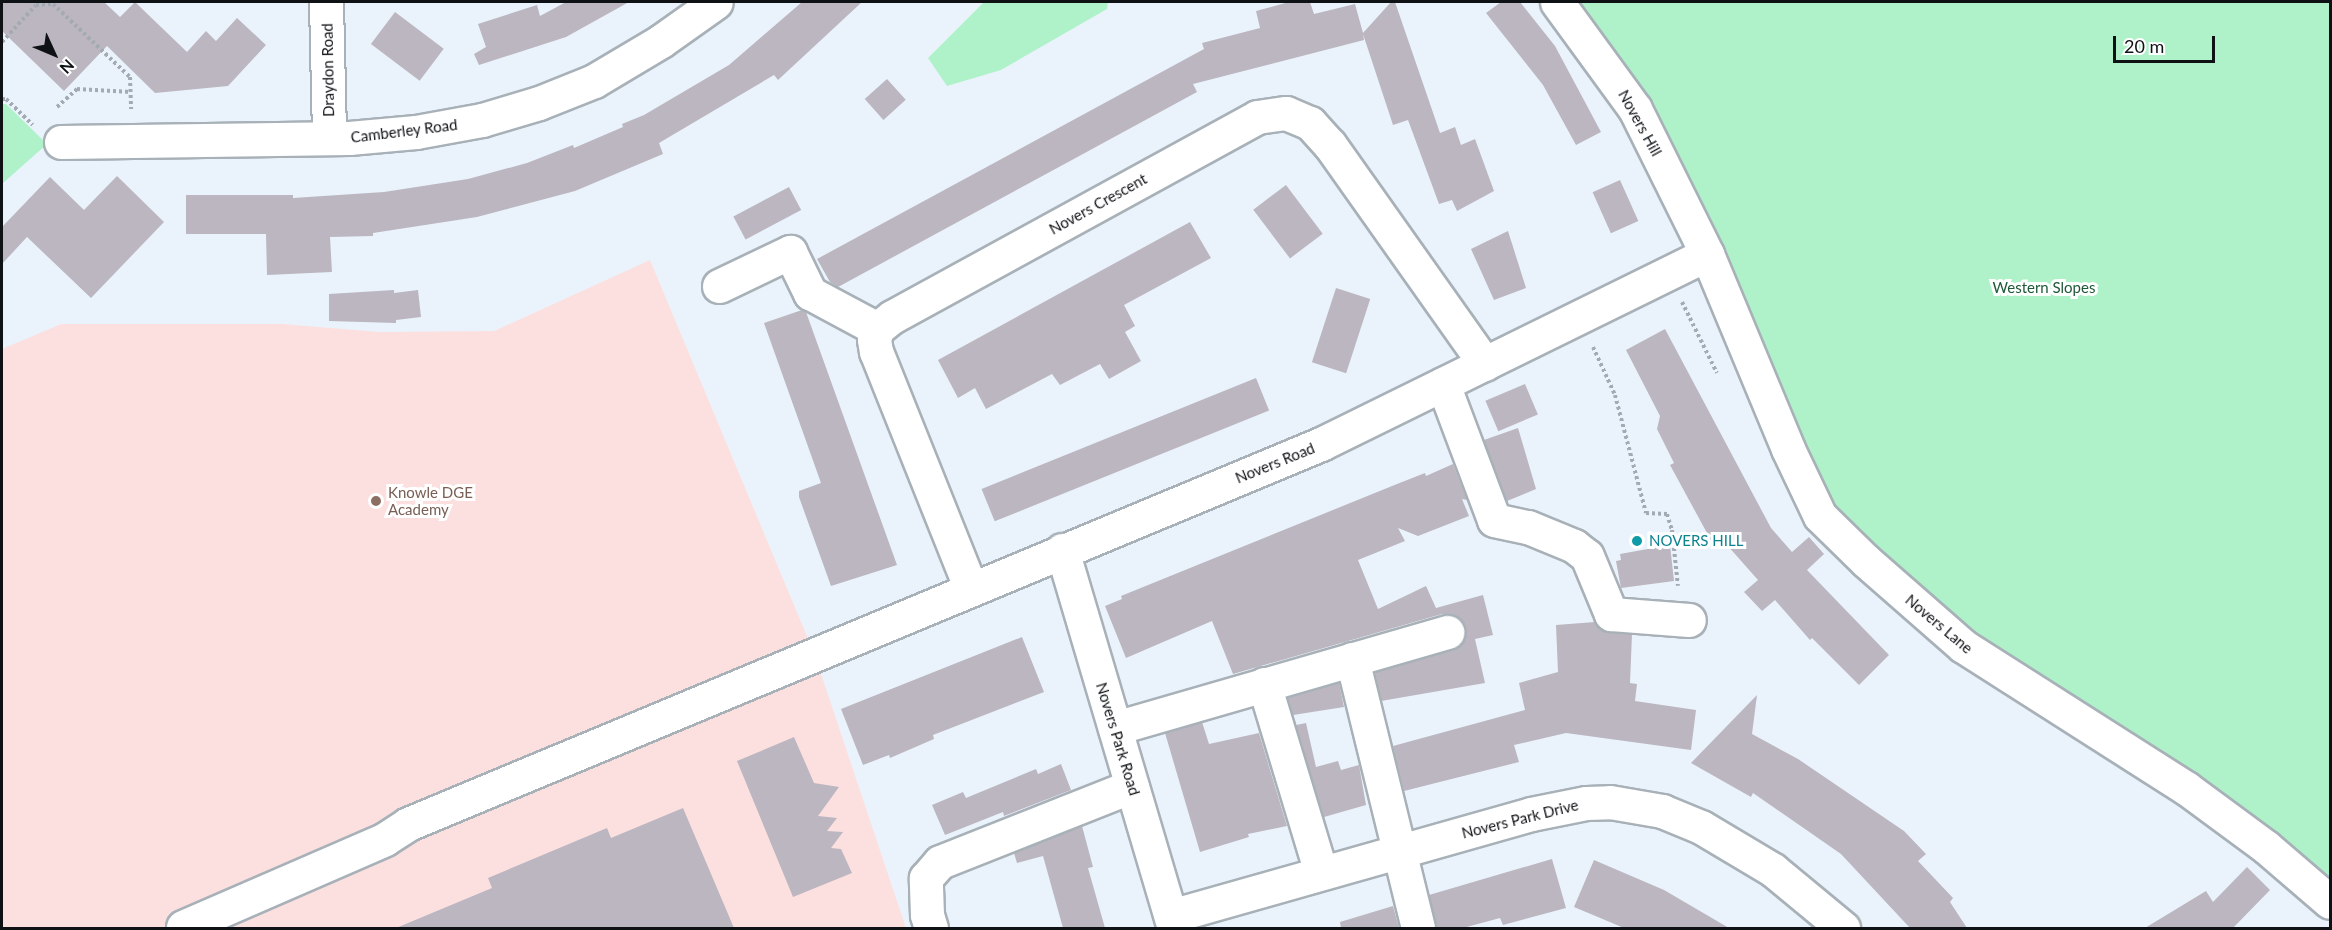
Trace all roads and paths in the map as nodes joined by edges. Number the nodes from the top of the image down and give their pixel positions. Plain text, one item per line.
1 (326, 2) edge
2 (717, 2) edge
3 (1557, 2) edge
4 (2, 42) edge
5 (131, 92) junction
6 (2, 99) edge
7 (52, 124) junction
8 (329, 138) junction
9 (132, 141) junction
10 (1707, 254) junction
11 (1668, 272) junction
12 (719, 286) dead end
13 (1579, 317) junction
14 (878, 329) junction
15 (1485, 364) junction
16 (1719, 379) dead end
17 (1443, 384) junction
18 (1062, 550) junction
19 (971, 589) junction
20 (1685, 619) joint
21 (1447, 632) dead end
22 (1352, 659) junction
23 (1264, 684) junction
24 (1114, 728) junction
25 (1132, 786) junction
26 (1401, 851) junction
27 (1321, 873) junction
28 (2331, 902) edge
29 (1172, 922) edge
30 (183, 927) dead end
31 (931, 928) edge
32 (1418, 928) edge
33 (1843, 928) edge

1 - 8 street, Draydon Road
2 - 8 street, Camberley Road
3 - 10 street, Novers Hill
4 - 5 path
5 - 7 path
5 - 9 path
6 - 7 path
7 - 9 street, Camberley Road
8 - 9 street, Camberley Road
10 - 11 street, Novers Road
10 - 28 street, Novers Lane
11 - 13 street, Novers Road
11 - 16 path
12 - 14 street
13 - 15 street, Novers Road
13 - 20 path
14 - 15 street, Novers Crescent
14 - 19 street
15 - 17 street, Novers Road
17 - 18 street, Novers Road
17 - 20 street
18 - 19 street, Novers Road
18 - 24 street, Novers Park Road
19 - 30 street, Novers Road
21 - 22 street
22 - 23 street
22 - 26 street
23 - 24 street
23 - 27 street
24 - 25 street, Novers Park Road
25 - 29 street, Novers Park Road
25 - 31 street
26 - 27 street, Novers Park Drive
26 - 32 street
26 - 33 street, Novers Park Drive
27 - 29 street, Novers Park Drive

